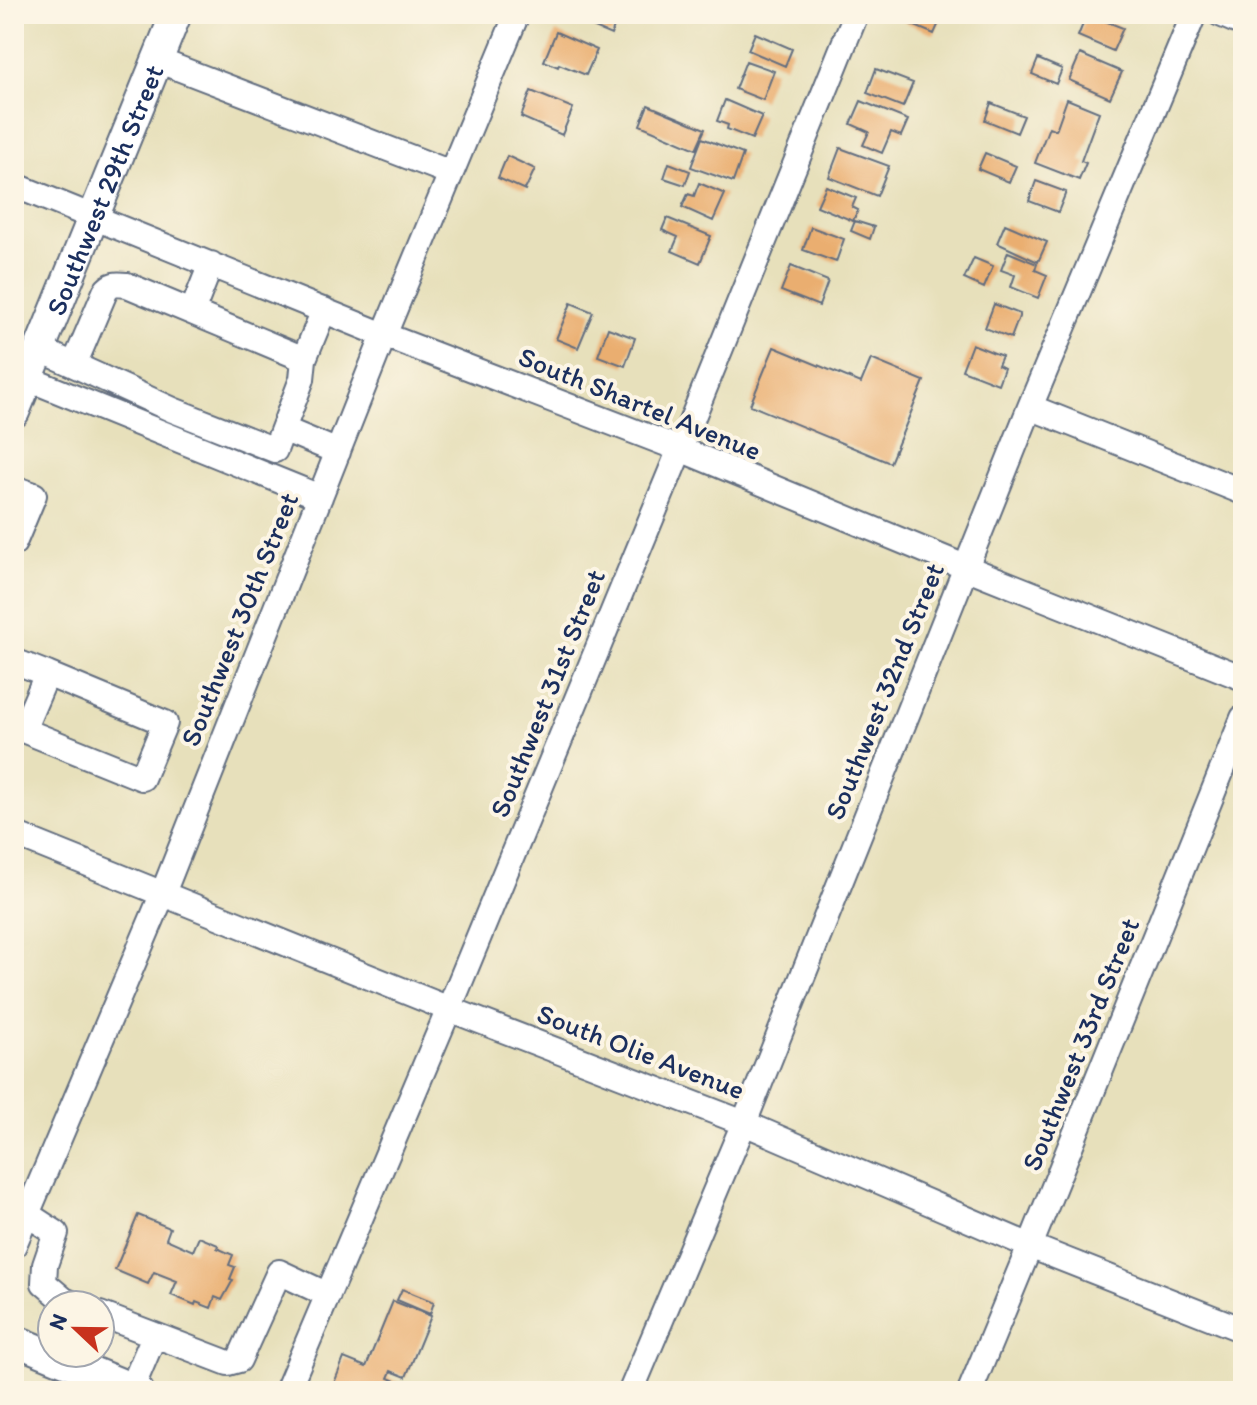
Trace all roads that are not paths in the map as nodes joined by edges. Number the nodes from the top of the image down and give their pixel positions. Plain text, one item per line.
1 (176, 14) edge
2 (517, 14) edge
3 (856, 14) edge
4 (1194, 14) edge
5 (1220, 14) edge
6 (1243, 24) edge
7 (157, 60) junction
8 (451, 173) junction
9 (14, 185) edge
10 (93, 216) junction
11 (211, 264) junction
12 (324, 310) junction
13 (192, 312) junction
14 (384, 335) junction
15 (39, 349) junction
16 (304, 359) junction
17 (74, 365) junction
18 (21, 376) edge
19 (1030, 407) junction
20 (14, 412) edge
21 (283, 429) junction
22 (680, 449) junction
23 (338, 452) junction
24 (14, 488) edge
25 (1243, 492) edge
26 (320, 497) junction
27 (14, 543) edge
28 (965, 567) junction
29 (14, 661) edge
30 (47, 674) junction
31 (1243, 678) edge
32 (1243, 718) edge
33 (19, 728) edge
34 (14, 834) edge
35 (163, 893) junction
36 (449, 1009) junction
37 (744, 1123) junction
38 (27, 1214) junction
39 (14, 1245) edge
40 (1030, 1246) junction
41 (51, 1289) edge
42 (328, 1295) junction
43 (116, 1321) edge
44 (1243, 1330) edge
45 (154, 1336) junction
46 (14, 1340) edge
47 (135, 1390) edge
48 (287, 1391) edge
49 (631, 1391) edge
50 (970, 1391) edge

1 - 7 main road, Southwest 29th Street
2 - 8 street, Southwest 30th Street
3 - 22 street, Southwest 31st Street
4 - 19 street, Southwest 32nd Street
5 - 6 street
7 - 8 street
7 - 10 main road, Southwest 29th Street
8 - 14 street, Southwest 30th Street
9 - 10 street, South Shartel Avenue
10 - 11 street, South Shartel Avenue
10 - 15 main road, Southwest 29th Street
11 - 12 street, South Shartel Avenue
11 - 13 street
12 - 14 street, South Shartel Avenue
12 - 16 street
13 - 16 street
13 - 17 street
14 - 22 street, South Shartel Avenue
14 - 23 street, Southwest 30th Street
15 - 17 street
15 - 18 main road, Southwest 29th Street
16 - 21 street
17 - 21 street
18 - 20 main road, Southwest 29th Street
18 - 26 street
19 - 25 street
19 - 28 street, Southwest 32nd Street
21 - 23 street
22 - 28 street, South Shartel Avenue
22 - 36 street, Southwest 31st Street
23 - 26 street, Southwest 30th Street
24 - 27 street
26 - 35 street, Southwest 30th Street
28 - 31 street, South Shartel Avenue
28 - 37 street, Southwest 32nd Street
29 - 30 street
30 - 33 street
30 - 33 street
32 - 40 street, Southwest 33rd Street
34 - 35 street, South Olie Avenue
35 - 36 street, South Olie Avenue
35 - 38 street, Southwest 30th Street
36 - 37 street, South Olie Avenue
36 - 42 street, Southwest 31st Street
37 - 40 street, South Olie Avenue
37 - 49 street, Southwest 32nd Street
38 - 39 street, Southwest 30th Street
38 - 41 street
40 - 44 street, South Olie Avenue
40 - 50 street, Southwest 33rd Street
42 - 45 street
42 - 48 street, Southwest 31st Street
43 - 45 street
45 - 47 street
46 - 47 main road

